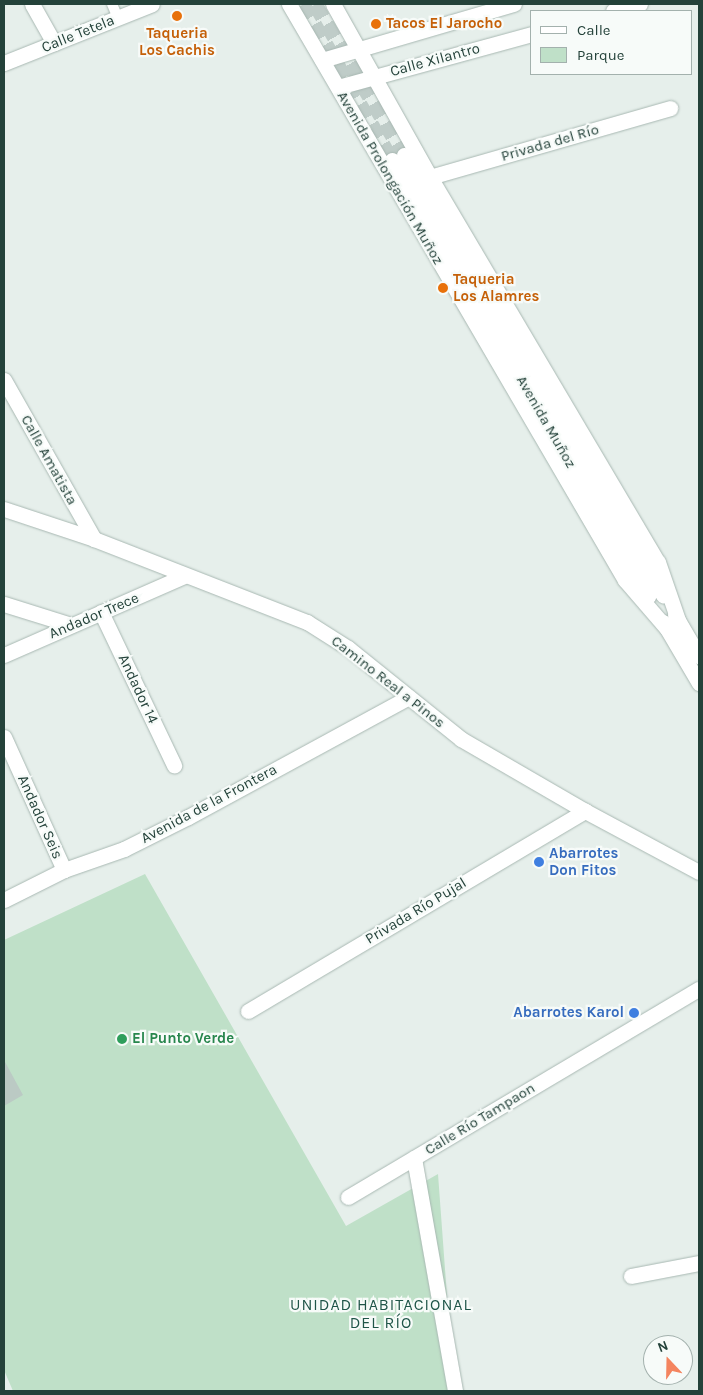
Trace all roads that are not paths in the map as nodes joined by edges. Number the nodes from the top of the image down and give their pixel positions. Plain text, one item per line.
1 (32, 4) edge
2 (112, 4) edge
3 (152, 4) edge
4 (288, 4) edge
5 (333, 4) edge
6 (514, 4) edge
7 (640, 4) edge
8 (617, 10) edge
9 (118, 18) junction
10 (530, 35) edge
11 (54, 43) junction
12 (358, 48) junction
13 (322, 60) junction
14 (4, 64) edge
15 (375, 77) junction
16 (338, 87) junction
17 (670, 108) dead end
18 (398, 157) tunnel mouth
19 (430, 177) junction
20 (4, 380) edge
21 (4, 509) edge
22 (94, 539) junction
23 (184, 576) junction
24 (4, 604) edge
25 (102, 612) junction
26 (71, 625) junction
27 (674, 627) junction
28 (686, 646) junction
29 (4, 655) edge
30 (699, 656) edge
31 (699, 683) edge
32 (409, 697) junction
33 (4, 737) edge
34 (174, 765) dead end
35 (585, 812) junction
36 (64, 870) junction
37 (699, 872) edge
38 (4, 900) edge
39 (699, 989) edge
40 (248, 1011) dead end
41 (414, 1158) junction
42 (348, 1197) dead end
43 (699, 1263) edge
44 (631, 1276) dead end
45 (455, 1391) edge

1 - 11 street
2 - 9 lane
3 - 9 street, Calle Tetela
4 - 13 street, Avenida Prolongación Muñoz
5 - 12 street
6 - 12 street
7 - 8 street
9 - 11 street, Calle Tetela
10 - 15 street, Calle Xilantro
11 - 14 street, Calle Tetela
12 - 13 street
12 - 15 street
13 - 16 street, Avenida Prolongación Muñoz
15 - 16 street, Calle Xilantro
15 - 19 street
16 - 27 street, Avenida Prolongación Muñoz
17 - 19 street, Privada del Río
18 - 27 street, Avenida Muñoz
19 - 27 street
20 - 22 street, Calle Amatista
21 - 22 street, Camino Real a Pinos
22 - 23 street, Camino Real a Pinos
23 - 25 street, Andador Trece
23 - 32 street, Camino Real a Pinos
24 - 26 street
25 - 26 street, Andador Trece
25 - 34 street, Andador 14
26 - 29 street, Andador Trece
27 - 28 street, Avenida Muñoz
28 - 30 street, Avenida Muñoz
28 - 31 street, Avenida Muñoz
32 - 35 street, Camino Real a Pinos
32 - 36 street, Avenida de la Frontera
33 - 36 street, Andador Seis
35 - 37 street, Camino Real a Pinos
35 - 40 street, Privada Río Pujal
36 - 38 street, Avenida de la Frontera
39 - 41 street, Calle Río Tampaon
41 - 42 street
41 - 45 street, Calle Río Tampaon
43 - 44 street

